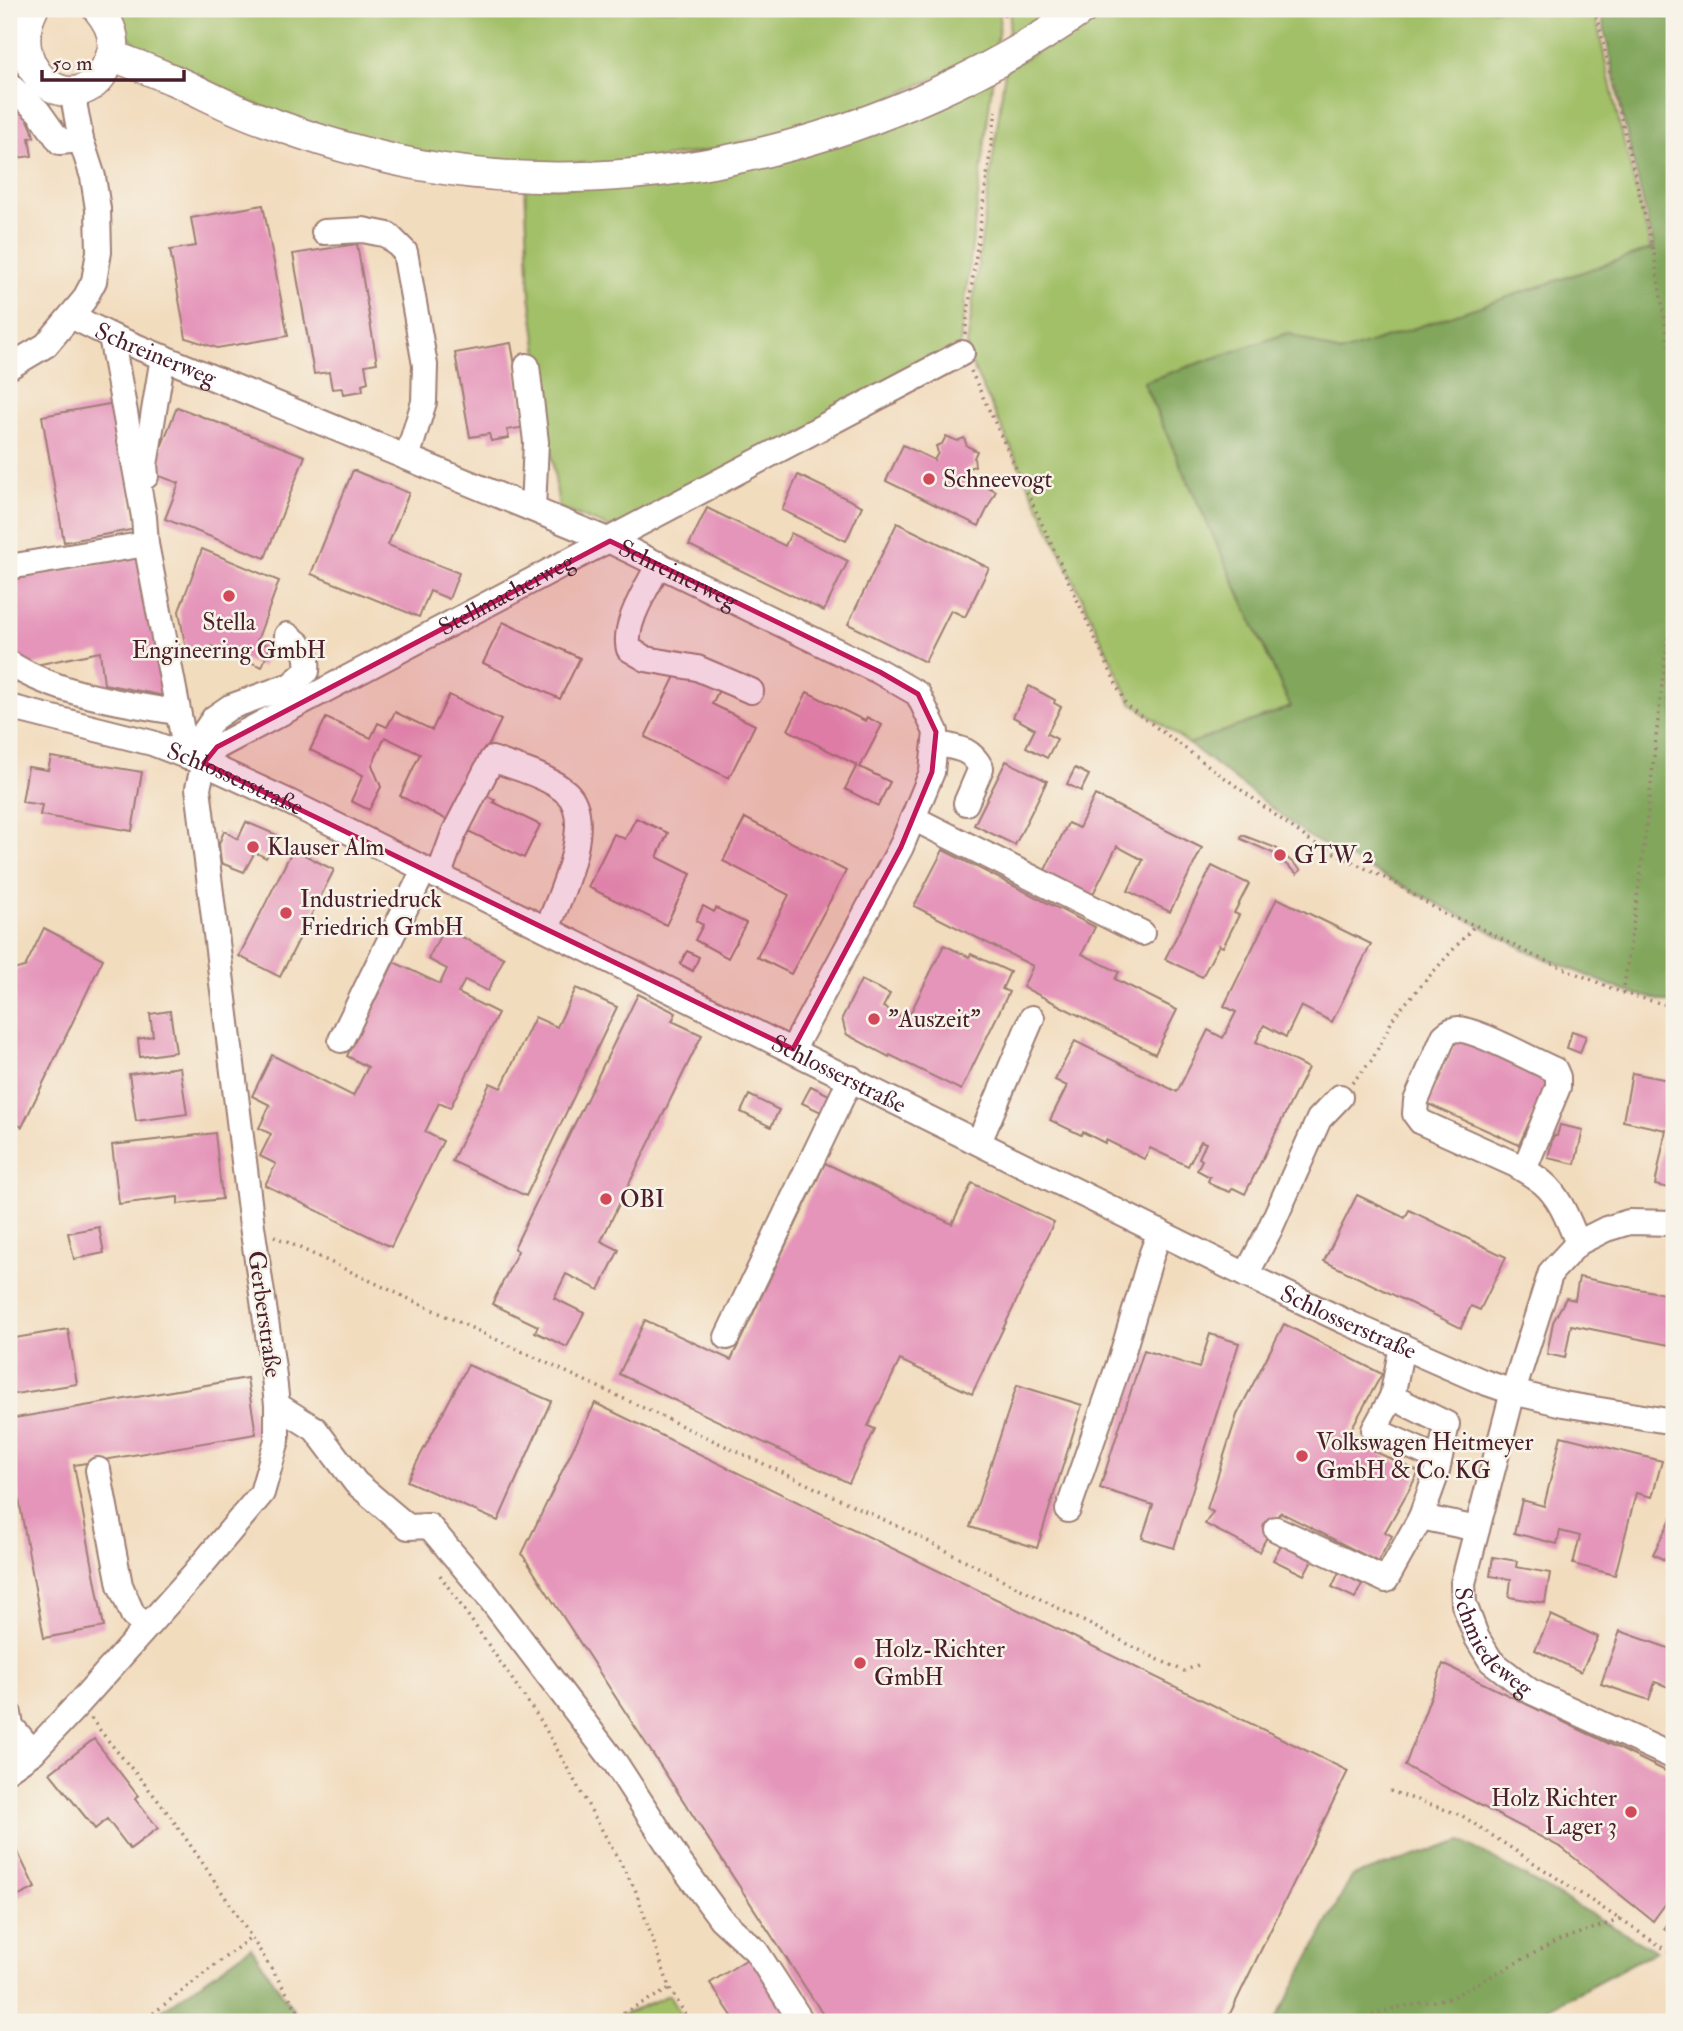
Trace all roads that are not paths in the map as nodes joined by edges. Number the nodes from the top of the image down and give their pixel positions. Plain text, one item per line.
1 (98, 9) edge
2 (1083, 9) edge
3 (20, 20) edge
4 (112, 56) junction
5 (9, 85) edge
6 (72, 91) junction
7 (81, 140) junction
8 (324, 232) dead end
9 (71, 316) junction
10 (111, 336) junction
11 (962, 354) road end
12 (163, 358) junction
13 (527, 366) dead end
14 (9, 367) edge
15 (407, 458) junction
16 (155, 500) dead end
17 (533, 509) junction
18 (610, 541) junction
19 (146, 544) junction
20 (659, 564) junction
21 (9, 567) edge
22 (288, 635) dead end
23 (9, 663) edge
24 (751, 691) dead end
25 (9, 708) edge
26 (176, 712) junction
27 (935, 743) junction
28 (195, 760) junction
29 (967, 803) dead end
30 (913, 818) junction
31 (431, 873) junction
32 (547, 929) junction
33 (1142, 933) dead end
34 (1032, 1018) dead end
35 (341, 1040) dead end
36 (793, 1049) junction
37 (851, 1078) junction
38 (1340, 1097) road end
39 (979, 1142) junction
40 (1524, 1170) junction
41 (1674, 1223) edge
42 (1160, 1232) junction
43 (1578, 1243) junction
44 (1246, 1275) junction
45 (727, 1336) dead end
46 (1402, 1346) junction
47 (1513, 1392) junction
48 (1392, 1397) junction
49 (277, 1405) junction
50 (1674, 1422) edge
51 (1439, 1460) junction
52 (98, 1470) dead end
53 (1068, 1510) dead end
54 (1421, 1517) junction
55 (1276, 1529) dead end
56 (1477, 1529) junction
57 (147, 1626) junction
58 (9, 1714) edge
59 (33, 1752) junction
60 (1674, 1757) edge
61 (9, 1769) edge
62 (802, 2022) edge

1 - 4 main road
2 - 4 main road
3 - 6 main road
4 - 6 main road
5 - 7 street
6 - 7 street
7 - 9 street
8 - 15 street
9 - 10 street, Schreinerweg
9 - 14 street
10 - 12 street, Schreinerweg
10 - 19 street
11 - 18 street, Stellmacherweg
12 - 15 street, Schreinerweg
12 - 16 street
13 - 17 street
15 - 17 street, Schreinerweg
17 - 18 street, Schreinerweg
18 - 20 street, Schreinerweg
18 - 28 street, Stellmacherweg
19 - 21 street
19 - 26 street
20 - 24 street
20 - 27 street, Schreinerweg
22 - 28 street
23 - 26 street
25 - 28 street, Schlosserstraße
26 - 28 street
27 - 29 street
27 - 30 street, Schreinerweg
28 - 31 street, Schlosserstraße
28 - 49 street, Gerberstraße
30 - 33 street
30 - 36 street, Schreinerweg
31 - 32 street, Schlosserstraße
31 - 32 street
31 - 35 street
32 - 36 street, Schlosserstraße
34 - 39 street
36 - 37 street, Schlosserstraße
37 - 39 street, Schlosserstraße
37 - 45 street
38 - 44 street
39 - 42 street, Schlosserstraße
40 - 40 street
40 - 43 street
41 - 43 street
42 - 44 street, Schlosserstraße
42 - 53 street
43 - 47 street, Schmiedeweg
44 - 46 street, Schlosserstraße
46 - 47 street, Schlosserstraße
46 - 48 street
47 - 50 street, Schlosserstraße
47 - 56 street, Schmiedeweg
48 - 51 street
48 - 51 street
49 - 57 street, Gerberstraße
49 - 62 street
51 - 54 street
52 - 57 street
54 - 55 street
54 - 56 street
56 - 60 street, Schmiedeweg
57 - 59 street, Gerberstraße
58 - 59 street
59 - 61 street, Gerberstraße

